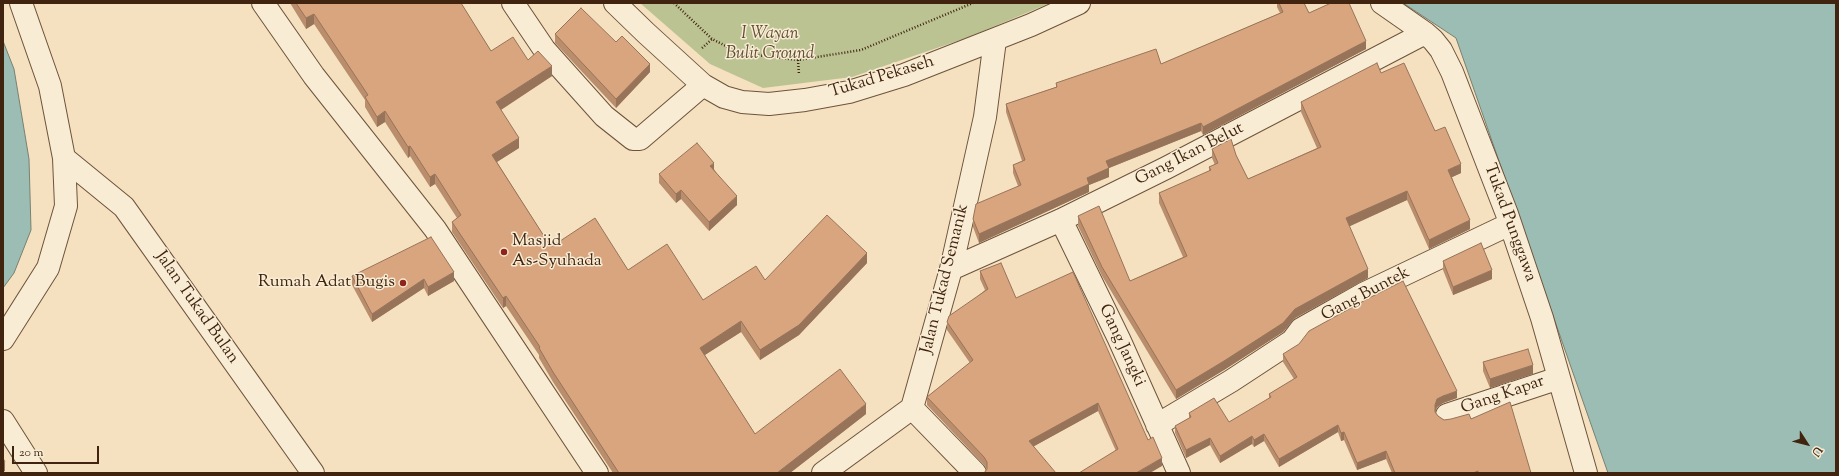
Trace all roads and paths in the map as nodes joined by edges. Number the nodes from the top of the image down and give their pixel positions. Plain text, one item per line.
1 (21, 3) edge
2 (263, 3) edge
3 (513, 3) edge
4 (615, 3) edge
5 (674, 3) edge
6 (973, 3) edge
7 (1079, 3) edge
8 (1382, 3) edge
9 (1425, 32) junction
10 (995, 40) junction
11 (703, 85) junction
12 (64, 158) junction
13 (1061, 220) junction
14 (1510, 224) junction
15 (950, 269) junction
16 (3, 339) edge
17 (1559, 378) junction
18 (912, 408) junction
19 (1447, 415) dead end
20 (3, 421) edge
21 (1157, 426) junction
22 (36, 473) edge
23 (313, 473) edge
24 (597, 473) edge
25 (823, 473) edge
26 (975, 473) edge
27 (1179, 473) edge
28 (1586, 473) edge

1 - 12 street
2 - 24 street
3 - 11 street
4 - 11 street, Tukad Pekaseh
5 - 6 path
7 - 10 street, Tukad Pekaseh
8 - 9 street, Tukad Punggawa
9 - 13 street, Gang Ikan Belut
9 - 14 street, Tukad Punggawa
10 - 11 street, Tukad Pekaseh
10 - 15 street, Jalan Tukad Semanik
12 - 16 street
12 - 23 street, Jalan Tukad Bulan
13 - 15 street, Gang Ikan Belut
13 - 21 street, Gang Jangki
14 - 17 street, Tukad Punggawa
14 - 21 street, Gang Buntek
15 - 18 street, Jalan Tukad Semanik
17 - 19 street, Gang Kapar
17 - 28 street, Tukad Punggawa
18 - 25 street
18 - 26 street
20 - 22 street
21 - 27 street, Gang Jangki

